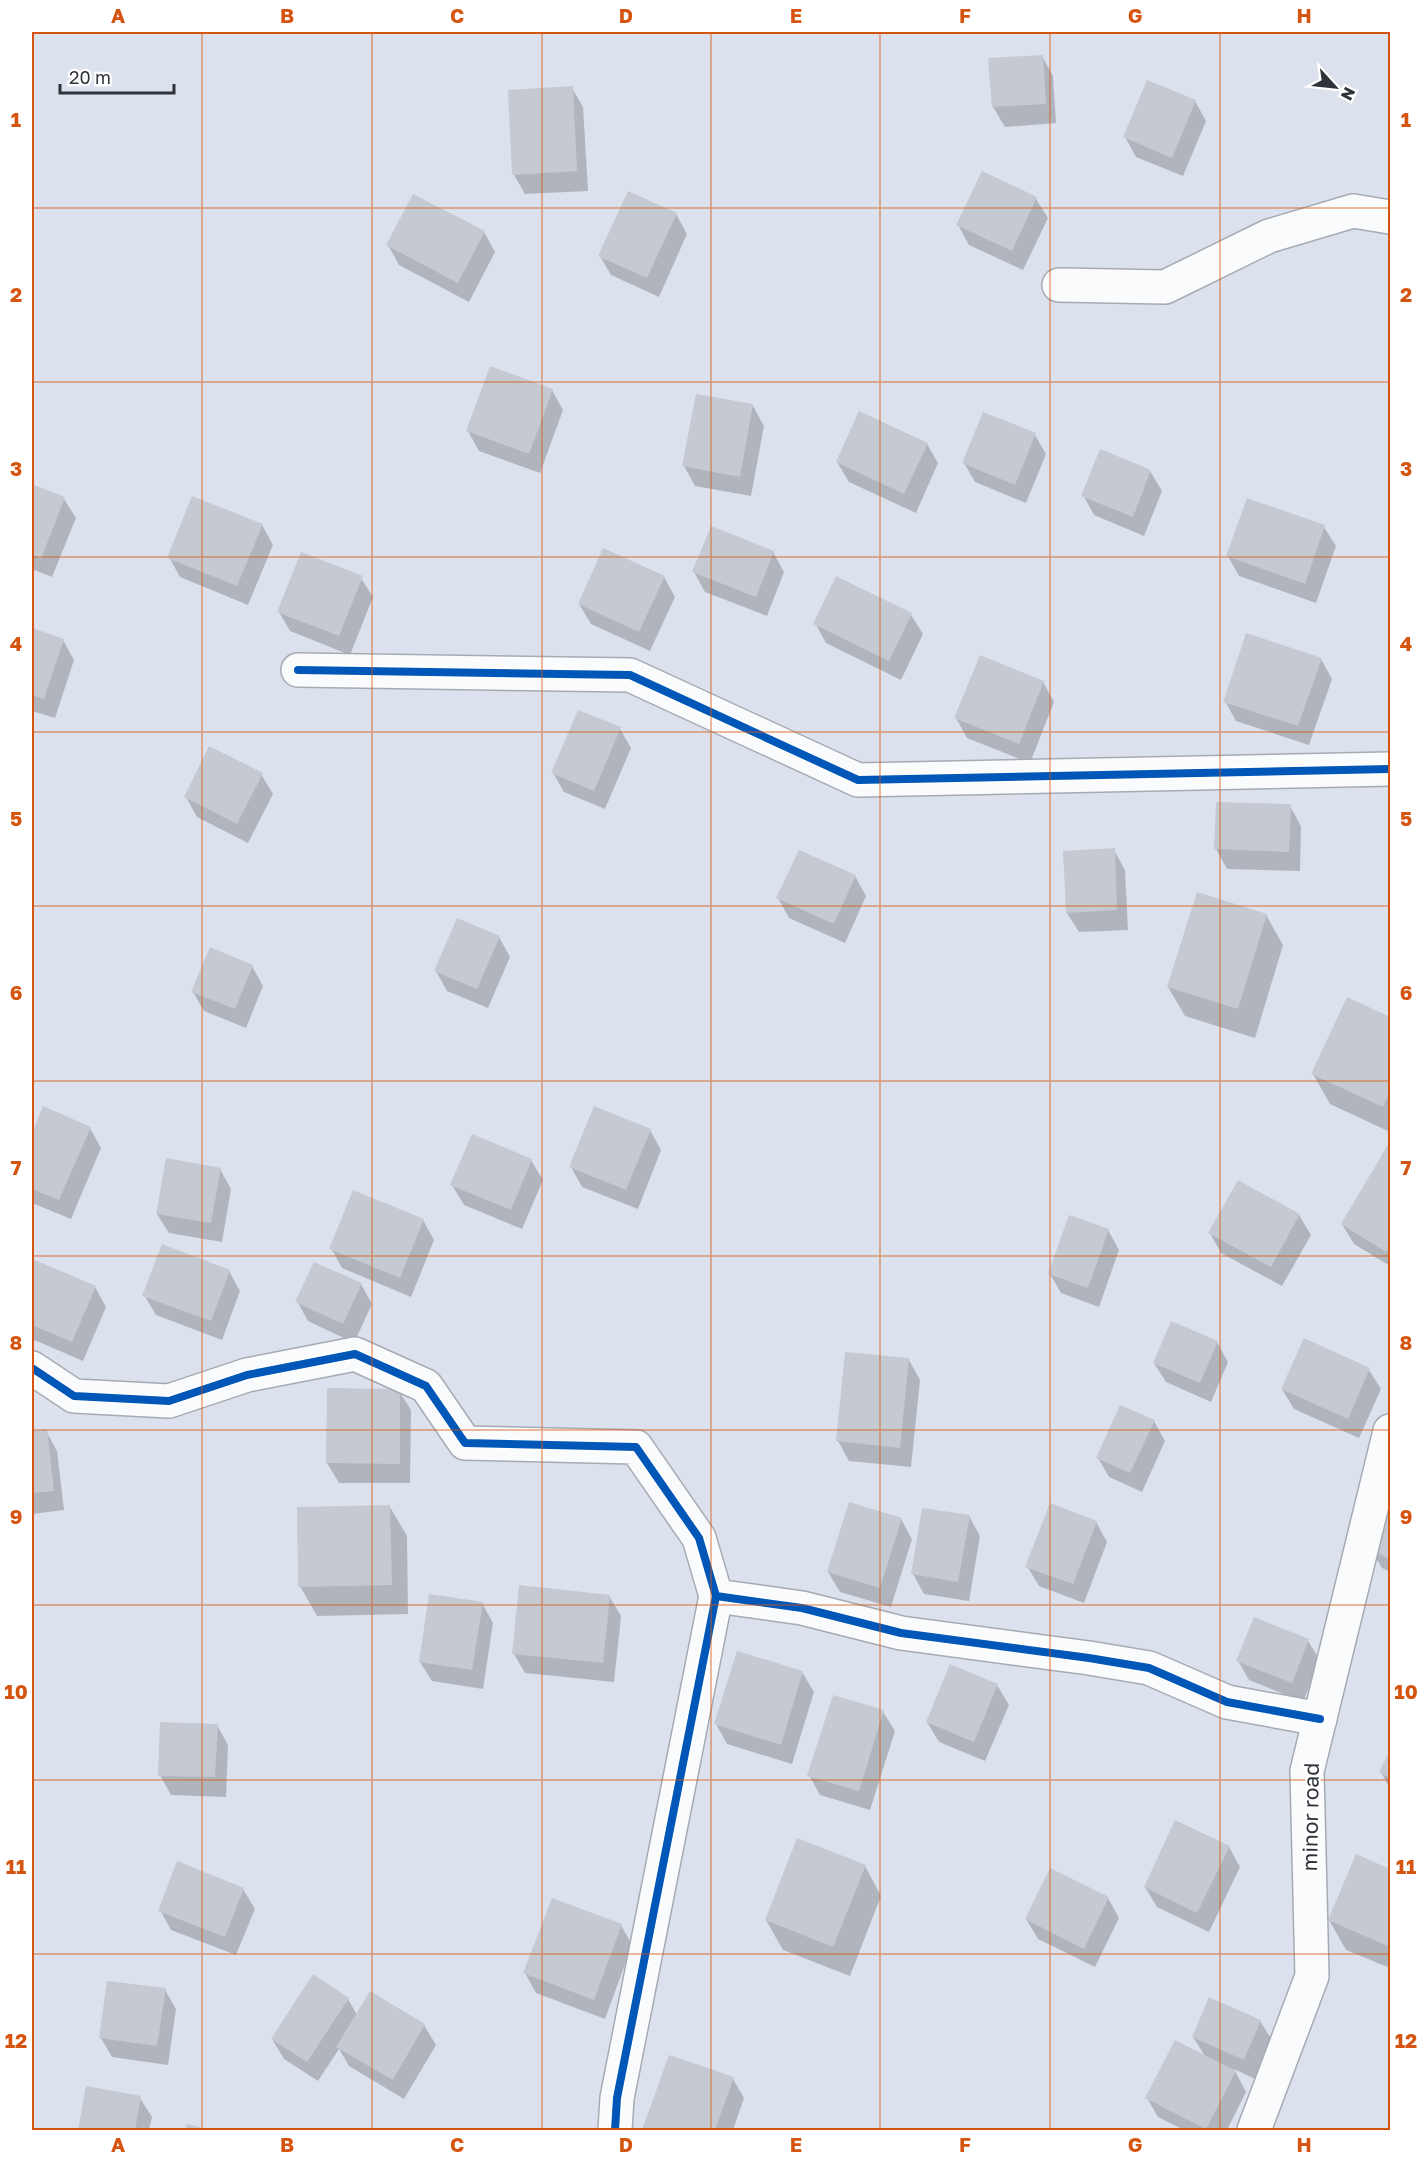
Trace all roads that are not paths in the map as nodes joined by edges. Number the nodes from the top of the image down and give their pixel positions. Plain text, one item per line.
1 (1390, 217) edge
2 (1059, 285) dead end
3 (298, 670) dead end
4 (1390, 770) edge
5 (32, 1368) edge
6 (1390, 1431) edge
7 (716, 1596) junction
8 (1320, 1719) junction
9 (615, 2130) edge
10 (1254, 2130) edge

1 - 2 street
3 - 4 street
5 - 7 street
6 - 8 street, minor road
7 - 8 street
7 - 9 street
8 - 10 street, minor road

